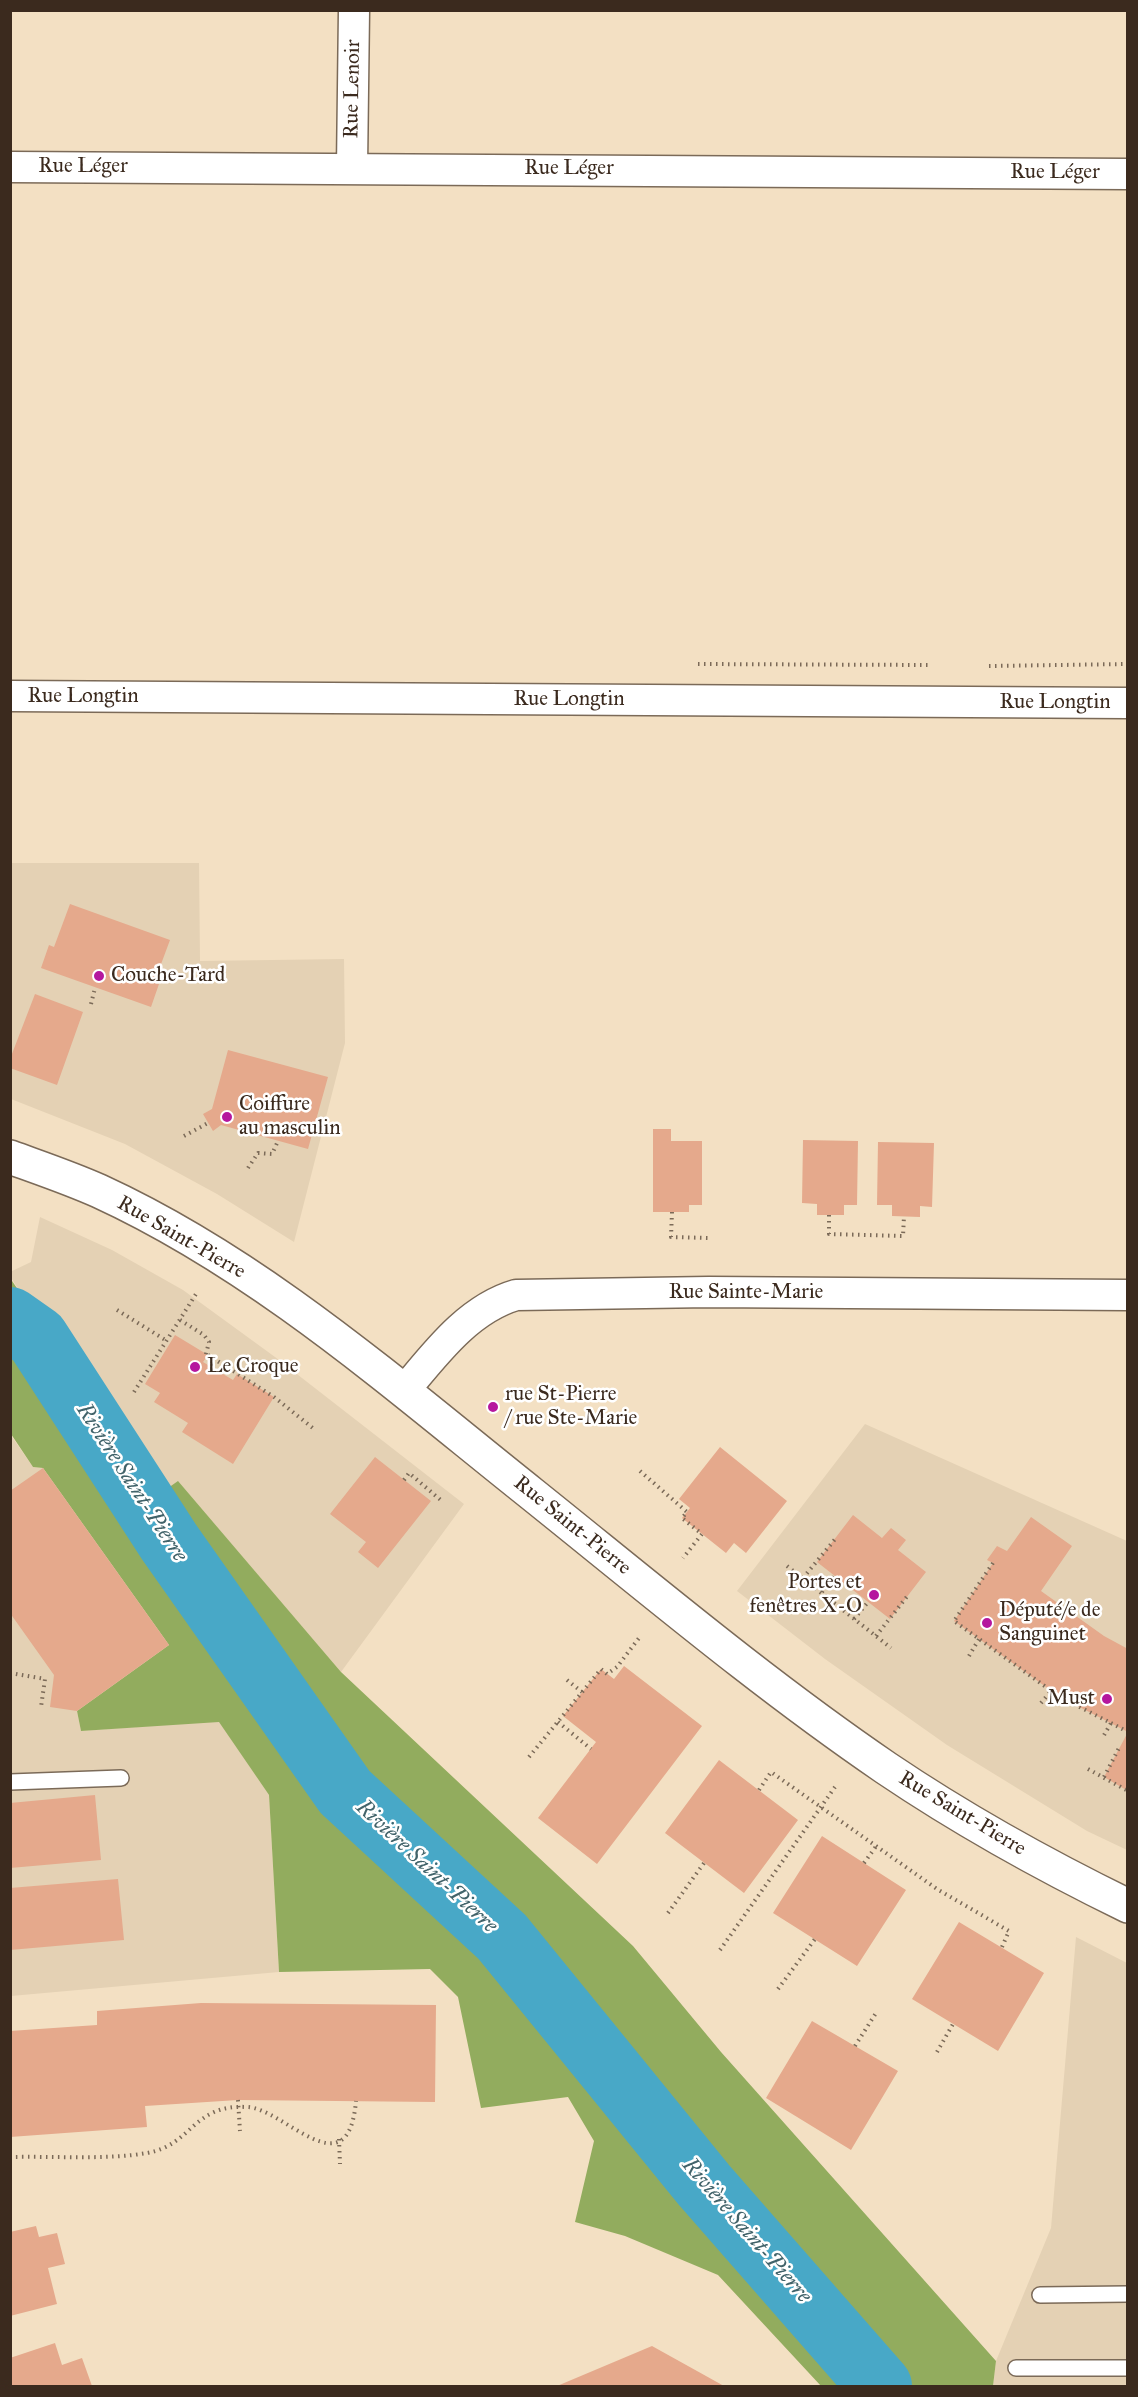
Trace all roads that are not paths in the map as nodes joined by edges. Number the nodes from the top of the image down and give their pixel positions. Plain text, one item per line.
1 (354, 10) edge
2 (10, 167) edge
3 (352, 167) junction
4 (1128, 174) edge
5 (10, 696) edge
6 (1128, 703) edge
7 (10, 1157) edge
8 (1128, 1295) edge
9 (404, 1391) junction
10 (121, 1778) dead end
11 (10, 1782) edge
12 (1128, 1906) edge
13 (1128, 2294) edge
14 (1040, 2295) dead end
15 (1016, 2368) dead end
16 (1128, 2368) edge

1 - 3 street, Rue Lenoir
2 - 3 street, Rue Léger
3 - 4 street, Rue Léger
5 - 6 street, Rue Longtin
7 - 9 main road, Rue Saint-Pierre
8 - 9 street, Rue Sainte-Marie
9 - 12 main road, Rue Saint-Pierre
10 - 11 lane
13 - 14 lane
15 - 16 lane

